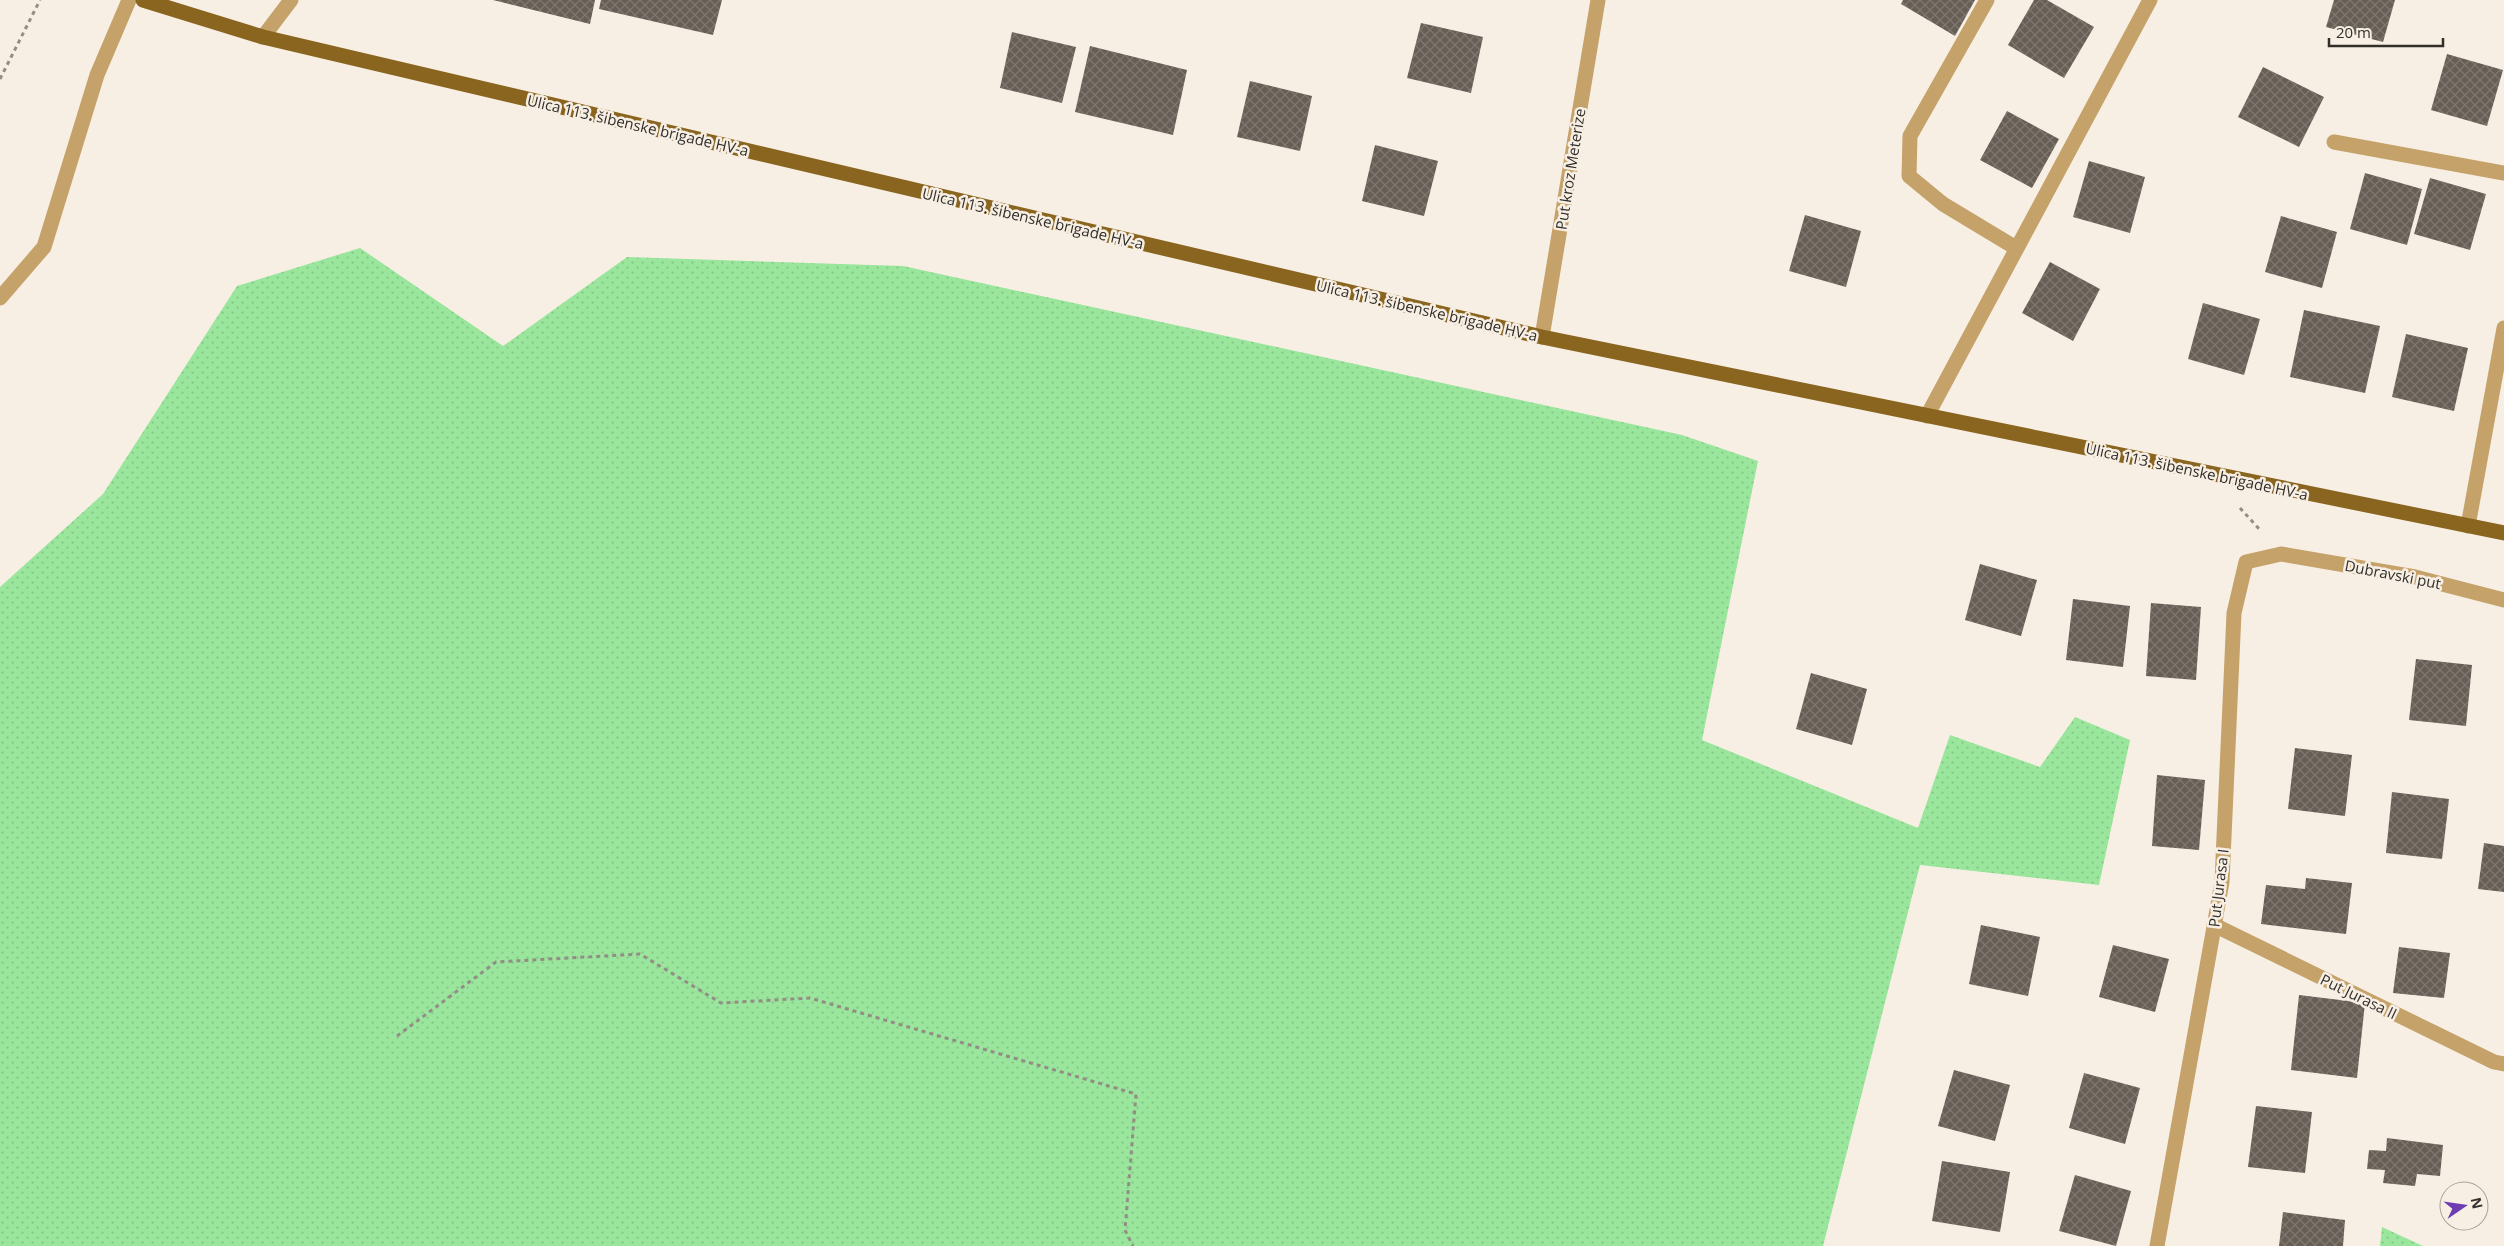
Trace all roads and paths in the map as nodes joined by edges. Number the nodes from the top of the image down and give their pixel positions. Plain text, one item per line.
1 (40, 0) edge
2 (129, 0) edge
3 (143, 0) edge
4 (291, 0) edge
5 (1598, 0) edge
6 (1987, 0) edge
7 (2150, 0) edge
8 (264, 37) junction
9 (0, 79) edge
10 (2334, 142) dead end
11 (2504, 172) edge
12 (2016, 248) junction
13 (0, 298) edge
14 (2504, 328) edge
15 (1542, 337) junction
16 (1927, 416) junction
17 (2208, 474) junction
18 (2468, 526) junction
19 (2504, 533) edge
20 (2281, 554) junction
21 (2504, 600) edge
22 (2214, 925) junction
23 (397, 1036) dead end
24 (2504, 1064) edge
25 (1133, 1246) edge
26 (2157, 1246) edge

1 - 9 path
2 - 13 street
3 - 8 main road, Ulica 113. šibenske brigade HV-a
4 - 8 street
5 - 15 street, Put kroz Meterize
6 - 12 street
7 - 12 street
8 - 15 main road, Ulica 113. šibenske brigade HV-a
10 - 11 street
12 - 16 street
14 - 18 street
15 - 16 main road, Ulica 113. šibenske brigade HV-a
16 - 17 main road, Ulica 113. šibenske brigade HV-a
17 - 18 main road, Ulica 113. šibenske brigade HV-a
17 - 20 path
18 - 19 main road, Ulica 113. šibenske brigade HV-a
20 - 21 street, Dubravski put
20 - 22 street, Put Jurasa I
22 - 24 street, Put Jurasa II
22 - 26 street, Put Jurasa I
23 - 25 path

